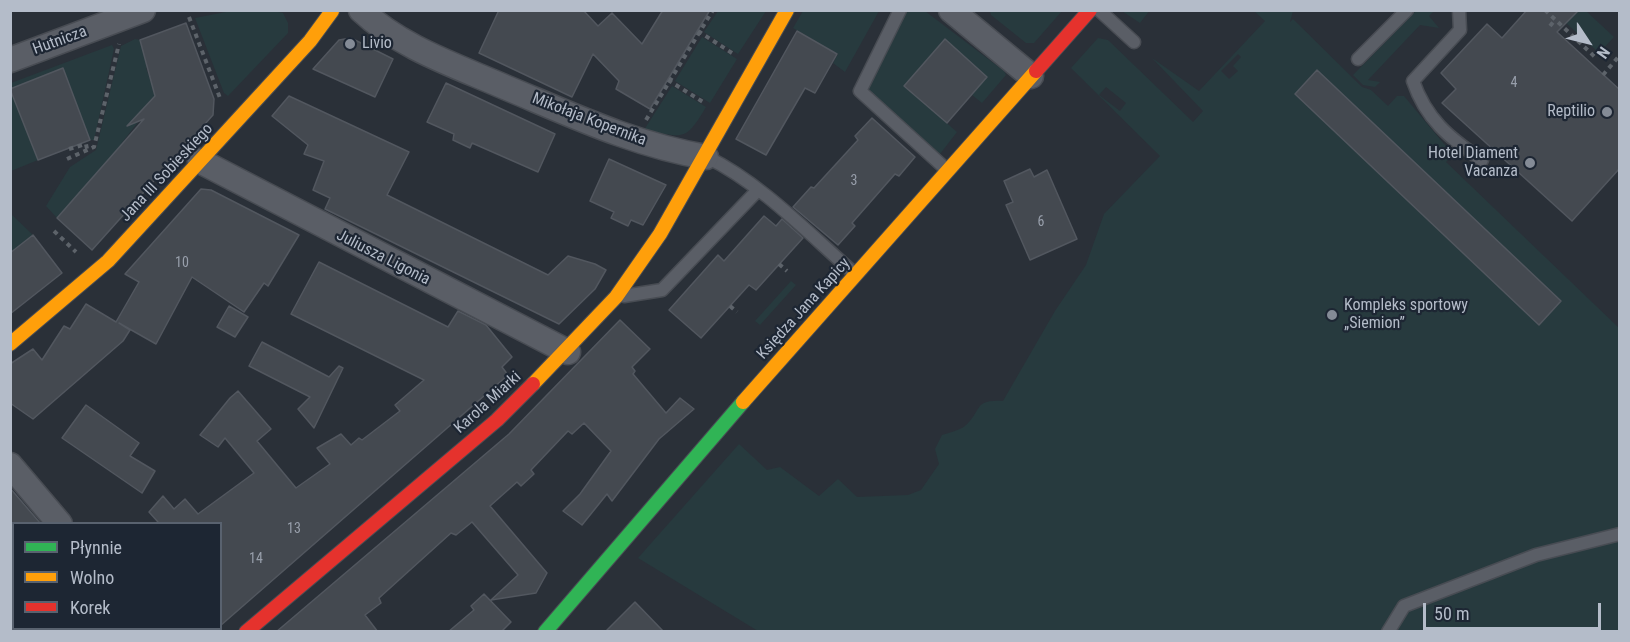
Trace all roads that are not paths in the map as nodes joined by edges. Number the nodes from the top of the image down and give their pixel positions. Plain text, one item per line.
1 (143, 10) edge
2 (332, 10) edge
3 (361, 10) edge
4 (787, 10) edge
5 (900, 10) edge
6 (1090, 10) edge
7 (1099, 10) edge
8 (1407, 10) edge
9 (1460, 10) edge
10 (957, 12) edge
11 (1134, 42) dead end
12 (1358, 59) dead end
13 (10, 60) edge
14 (1031, 76) junction
15 (706, 157) junction
16 (1482, 160) dead end
17 (200, 161) junction
18 (948, 171) junction
19 (757, 191) junction
20 (856, 275) junction
21 (616, 297) junction
22 (10, 344) edge
23 (568, 352) junction
24 (10, 465) edge
25 (59, 522) edge
26 (1620, 534) edge
27 (546, 631) edge
28 (246, 632) edge
29 (1388, 632) edge

1 - 13 street, Hutnicza
2 - 17 street, Jana III Sobieskiego
3 - 15 street, Mikołaja Kopernika
4 - 15 street
5 - 18 lane
6 - 14 street, Księdza Jana Kapicy
7 - 11 lane
8 - 12 lane
9 - 16 lane
10 - 14 street
14 - 18 street, Księdza Jana Kapicy
15 - 19 lane
15 - 21 street, Karola Miarki
17 - 22 street, Jana III Sobieskiego
17 - 23 street, Juliusza Ligonia
18 - 20 street, Księdza Jana Kapicy
19 - 20 lane
19 - 21 lane
20 - 27 street, Księdza Jana Kapicy
21 - 23 street, Karola Miarki
23 - 28 street, Karola Miarki
24 - 25 street
26 - 29 lane

